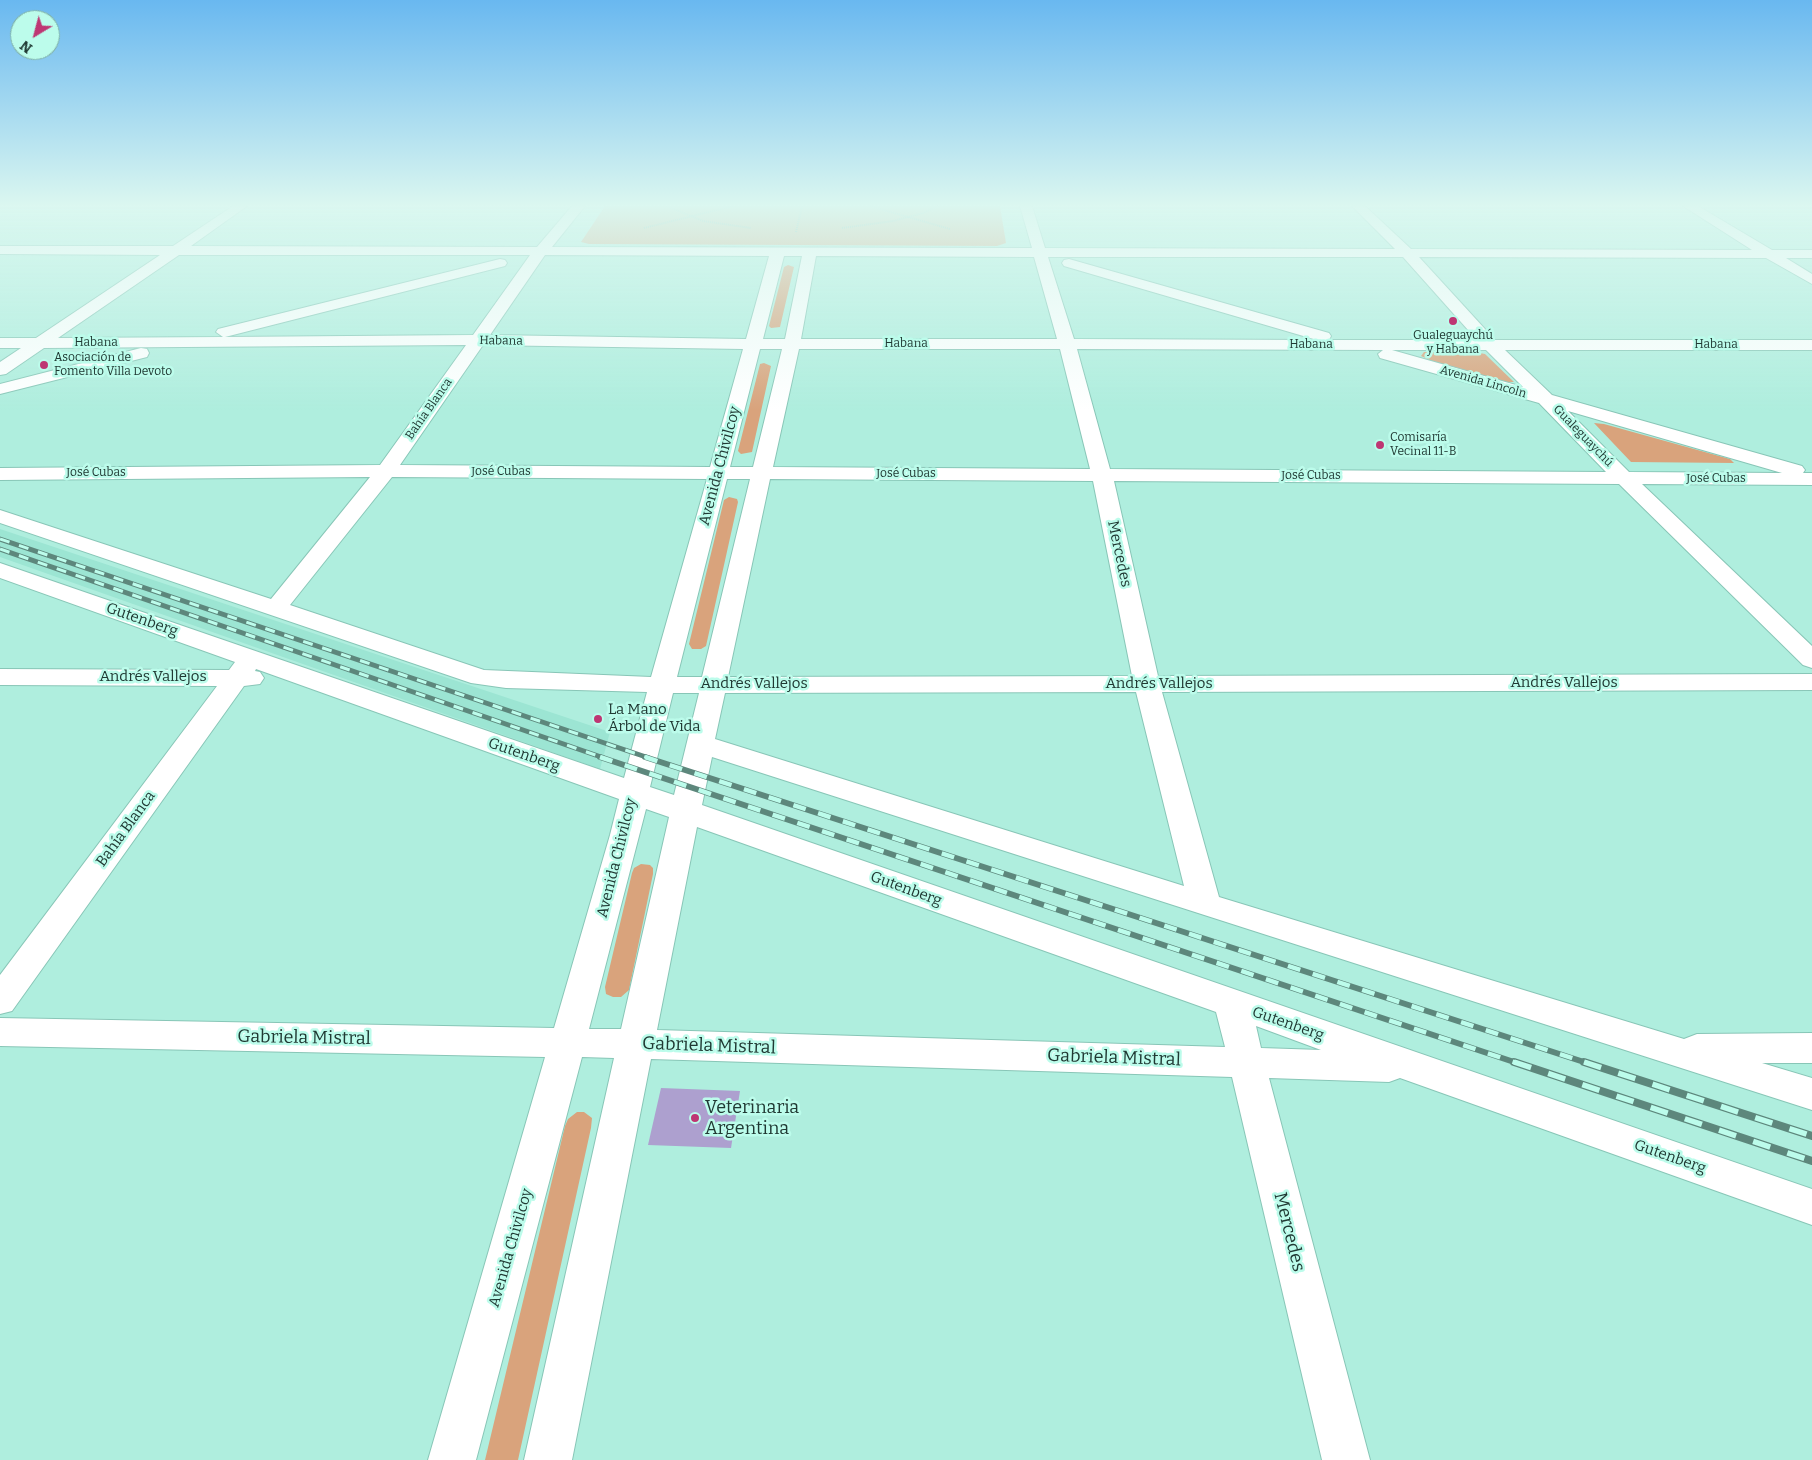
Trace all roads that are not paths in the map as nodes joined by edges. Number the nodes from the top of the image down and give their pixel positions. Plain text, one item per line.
1 (139, 274) edge
2 (453, 274) edge
3 (524, 274) edge
4 (771, 274) edge
5 (806, 274) edge
6 (1045, 274) edge
7 (1109, 274) edge
8 (1426, 274) edge
9 (478, 340) junction
10 (0, 342) edge
11 (40, 342) junction
12 (181, 343) junction
13 (752, 344) junction
14 (792, 344) junction
15 (1068, 344) junction
16 (1354, 345) junction
17 (1491, 345) junction
18 (1812, 345) edge
19 (0, 370) edge
20 (0, 389) edge
21 (1548, 400) junction
22 (386, 471) junction
23 (718, 473) junction
24 (0, 474) edge
25 (761, 474) junction
26 (1102, 475) junction
27 (1812, 475) edge
28 (1624, 478) junction
29 (1812, 479) edge
30 (0, 516) edge
31 (0, 570) edge
32 (275, 609) junction
33 (1812, 660) edge
34 (244, 668) junction
35 (0, 677) edge
36 (1812, 682) edge
37 (716, 684) junction
38 (1147, 684) junction
39 (662, 685) junction
40 (702, 744) junction
41 (634, 793) junction
42 (686, 810) junction
43 (1204, 904) junction
44 (0, 1001) edge
45 (1232, 1004) junction
46 (0, 1032) edge
47 (568, 1043) junction
48 (637, 1044) junction
49 (1812, 1048) edge
50 (1673, 1049) junction
51 (1246, 1062) junction
52 (1418, 1068) junction
53 (1812, 1094) edge
54 (1812, 1207) edge
55 (452, 1460) edge
56 (548, 1460) edge
57 (1346, 1460) edge

1 - 11 street
2 - 12 street
3 - 9 street, Bahía Blanca
4 - 13 street, Avenida Chivilcoy
5 - 14 street
6 - 15 street, Mercedes
7 - 16 street, Avenida Lincoln
8 - 17 street, Gualeguaychú
9 - 12 street, Habana
9 - 13 street, Habana
9 - 22 street, Bahía Blanca
10 - 11 street, Habana
11 - 12 street, Habana
11 - 19 street
12 - 20 street
13 - 14 street, Habana
13 - 23 street, Avenida Chivilcoy
14 - 15 street, Habana
14 - 25 street
15 - 16 street, Habana
15 - 26 street, Mercedes
16 - 17 street, Habana
16 - 21 street, Avenida Lincoln
17 - 18 street, Habana
17 - 21 street, Gualeguaychú
21 - 27 street, Avenida Lincoln
21 - 28 street, Gualeguaychú
22 - 23 street, José Cubas
22 - 24 street, José Cubas
22 - 32 street, Bahía Blanca
23 - 25 street, José Cubas
23 - 39 street, Avenida Chivilcoy
25 - 26 street, José Cubas
25 - 37 street
26 - 28 street, José Cubas
26 - 38 street, Mercedes
28 - 29 street, José Cubas
28 - 33 street, Gualeguaychú
30 - 32 street
31 - 34 street, Gutenberg
32 - 39 street, Andrés Vallejos
34 - 35 street, Andrés Vallejos
34 - 41 street, Gutenberg
34 - 44 street, Bahía Blanca
36 - 38 street, Andrés Vallejos
37 - 38 street, Andrés Vallejos
37 - 39 street, Andrés Vallejos
37 - 40 street
38 - 43 street, Mercedes
39 - 41 street, Avenida Chivilcoy
40 - 42 street
40 - 43 street
41 - 42 street, Gutenberg
41 - 47 street, Avenida Chivilcoy
42 - 45 street, Gutenberg
42 - 48 street
43 - 50 street
45 - 51 street, Mercedes
45 - 52 street, Gutenberg
46 - 47 street, Gabriela Mistral
47 - 48 street, Gabriela Mistral
47 - 55 street, Avenida Chivilcoy
48 - 51 street, Gabriela Mistral
48 - 56 street
49 - 50 street
50 - 53 street
51 - 52 street, Gabriela Mistral
51 - 57 street, Mercedes
52 - 54 street, Gutenberg

